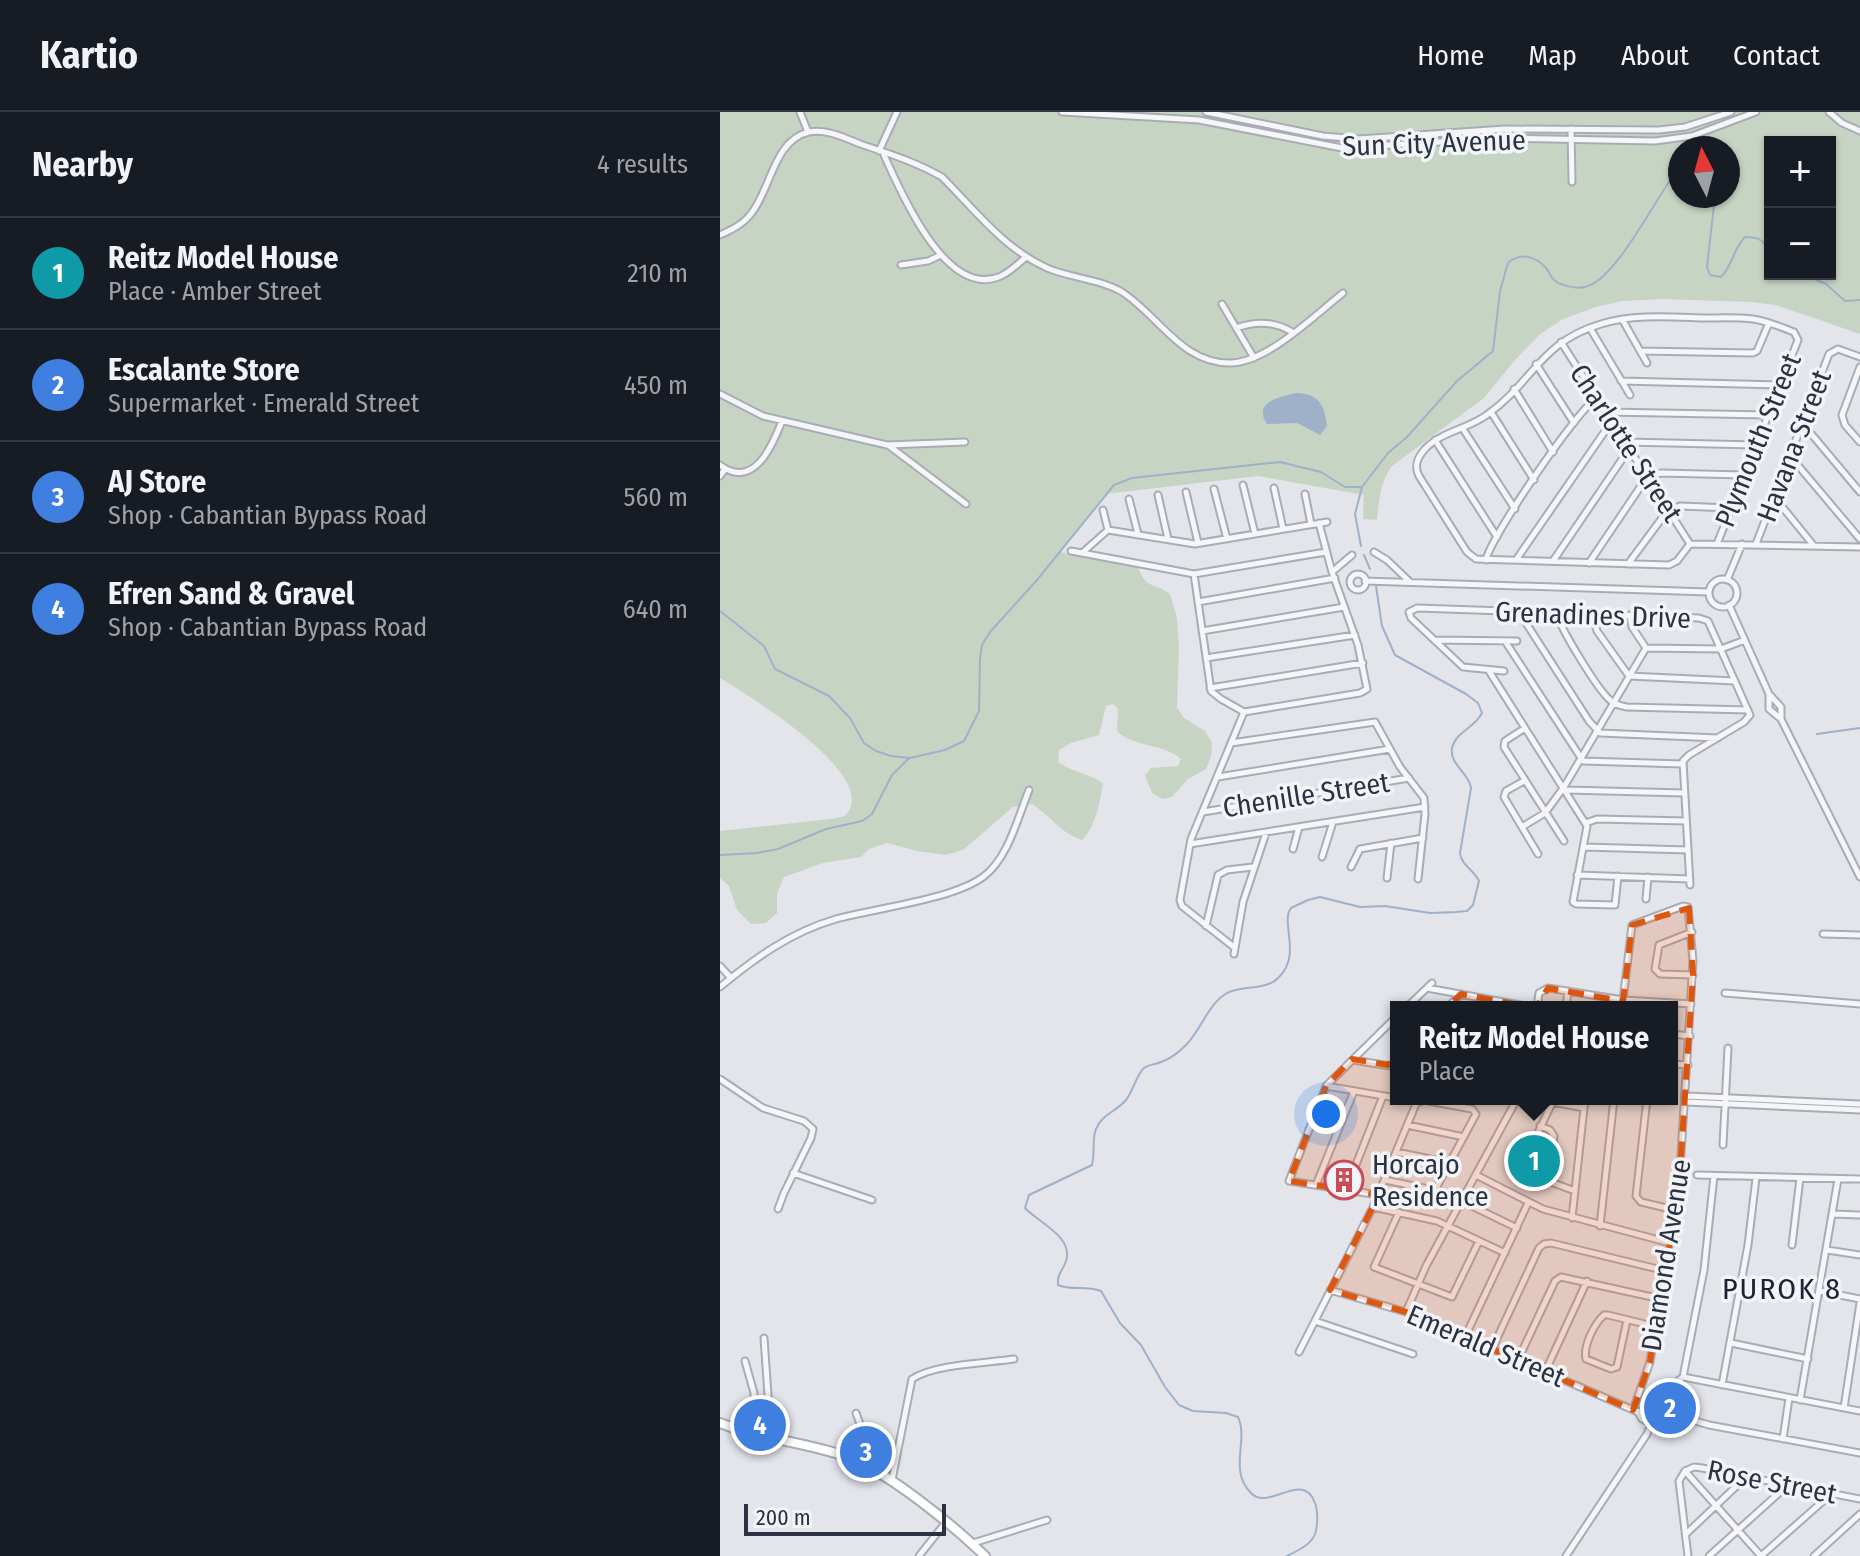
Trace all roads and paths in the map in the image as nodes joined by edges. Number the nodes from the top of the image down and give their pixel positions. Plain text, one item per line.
1 (800, 112) edge
2 (897, 112) edge
3 (1062, 112) edge
4 (1206, 112) edge
5 (1731, 112) edge
6 (1756, 112) edge
7 (1829, 112) edge
8 (1111, 113) edge
9 (1571, 129) junction
10 (1860, 131) edge
11 (808, 132) junction
12 (1342, 138) junction
13 (1571, 140) junction
14 (1342, 148) junction
15 (882, 152) junction
16 (1572, 182) dead end
17 (720, 235) edge
18 (941, 255) junction
19 (1026, 257) junction
20 (901, 265) dead end
21 (1343, 293) dead end
22 (1222, 304) dead end
23 (1622, 319) junction
24 (1769, 323) junction
25 (1236, 328) junction
26 (1590, 328) junction
27 (1292, 332) junction
28 (1561, 342) junction
29 (1640, 351) junction
30 (1860, 357) edge
31 (1254, 358) junction
32 (1647, 363) dead end
33 (1536, 364) junction
34 (1860, 367) edge
35 (1621, 381) junction
36 (1780, 385) junction
37 (1514, 389) junction
38 (720, 394) edge
39 (1630, 395) dead end
40 (1597, 398) junction
41 (1491, 412) junction
42 (1606, 412) junction
43 (1768, 415) junction
44 (782, 421) junction
45 (1612, 421) junction
46 (1574, 423) junction
47 (1803, 423) junction
48 (1463, 429) junction
49 (1435, 440) junction
50 (965, 442) dead end
51 (1625, 442) junction
52 (1860, 442) edge
53 (887, 445) junction
54 (1756, 445) junction
55 (1629, 449) junction
56 (1553, 452) junction
57 (1790, 456) junction
58 (722, 467) edge
59 (1744, 475) junction
60 (720, 476) edge
61 (1647, 477) junction
62 (1534, 480) junction
63 (1243, 485) dead end
64 (1274, 488) dead end
65 (1214, 489) dead end
66 (1186, 492) dead end
67 (1860, 492) edge
68 (1305, 494) dead end
69 (1158, 495) dead end
70 (1774, 497) junction
71 (1129, 499) dead end
72 (966, 504) dead end
73 (1731, 508) junction
74 (1515, 509) junction
75 (1103, 510) dead end
76 (1668, 510) junction
77 (1327, 522) dead end
78 (1319, 523) junction
79 (1311, 524) junction
80 (1283, 529) junction
81 (1108, 530) junction
82 (1138, 534) junction
83 (1255, 534) junction
84 (1497, 537) junction
85 (1168, 539) junction
86 (1227, 539) junction
87 (1860, 539) edge
88 (1198, 543) junction
89 (1690, 544) junction
90 (1717, 544) junction
91 (1742, 544) junction
92 (1756, 544) junction
93 (1815, 546) junction
94 (1860, 547) edge
95 (1071, 551) dead end
96 (1326, 552) junction
97 (1374, 552) dead end
98 (1082, 553) junction
99 (1352, 555) dead end
100 (1486, 560) junction
101 (1516, 561) junction
102 (1552, 562) junction
103 (1589, 563) junction
104 (1628, 564) junction
105 (1194, 574) junction
106 (1334, 575) junction
107 (1727, 580) junction
108 (1365, 581) junction
109 (1410, 582) junction
110 (1350, 583) junction
111 (1337, 586) junction
112 (1709, 592) junction
113 (1198, 602) junction
114 (1729, 605) junction
115 (1344, 607) junction
116 (1523, 612) junction
117 (1557, 613) junction
118 (1592, 614) junction
119 (1630, 615) junction
120 (1202, 631) junction
121 (1355, 635) junction
122 (1434, 640) junction
123 (1745, 640) junction
124 (1505, 641) junction
125 (1517, 641) dead end
126 (1646, 648) junction
127 (1721, 649) junction
128 (1206, 658) junction
129 (1363, 663) junction
130 (1489, 670) junction
131 (1504, 671) dead end
132 (1629, 676) junction
133 (1735, 681) junction
134 (1210, 688) junction
135 (1769, 694) junction
136 (1613, 703) junction
137 (1748, 710) junction
138 (1244, 712) junction
139 (1781, 719) junction
140 (1525, 728) junction
141 (1597, 731) junction
142 (1718, 738) junction
143 (1231, 743) junction
144 (1390, 749) junction
145 (1580, 759) junction
146 (1683, 764) junction
147 (1217, 777) junction
148 (1409, 778) junction
149 (1524, 781) junction
150 (1564, 788) junction
151 (1029, 790) dead end
152 (1685, 794) junction
153 (1425, 807) junction
154 (1202, 813) junction
155 (1545, 813) junction
156 (1686, 821) junction
157 (1333, 822) junction
158 (1586, 823) junction
159 (1299, 827) junction
160 (1522, 827) junction
161 (1266, 833) junction
162 (1423, 838) junction
163 (1564, 841) dead end
164 (1391, 843) junction
165 (1190, 844) junction
166 (1584, 847) junction
167 (1293, 849) dead end
168 (1688, 850) junction
169 (1538, 854) dead end
170 (1322, 857) dead end
171 (1253, 867) junction
172 (1351, 867) dead end
173 (1577, 875) junction
174 (1618, 876) junction
175 (1648, 877) junction
176 (1860, 877) edge
177 (1387, 878) dead end
178 (1418, 879) dead end
179 (1646, 899) dead end
180 (1206, 926) junction
181 (1692, 932) junction
182 (1823, 934) dead end
183 (1860, 935) edge
184 (720, 966) edge
185 (1693, 975) junction
186 (731, 978) junction
187 (720, 987) edge
188 (1568, 991) junction
189 (1725, 993) dead end
190 (1461, 994) junction
191 (1598, 996) junction
192 (1623, 1000) junction
193 (1413, 1001) edge
194 (1454, 1001) edge
195 (1499, 1001) edge
196 (1538, 1001) edge
197 (1567, 1001) edge
198 (1597, 1001) edge
199 (1640, 1001) edge
200 (1678, 1003) edge
201 (1691, 1004) junction
202 (1860, 1004) edge
203 (1390, 1023) edge
204 (1678, 1035) edge
205 (1690, 1036) junction
206 (1728, 1048) dead end
207 (1352, 1059) junction
208 (1678, 1064) edge
209 (1388, 1065) edge
210 (1688, 1065) junction
211 (720, 1079) edge
212 (1326, 1086) junction
213 (1354, 1091) junction
214 (1383, 1096) junction
215 (1390, 1097) edge
216 (1686, 1099) junction
217 (1726, 1101) junction
218 (1417, 1105) edge
219 (1446, 1105) edge
220 (1514, 1105) edge
221 (1551, 1105) edge
222 (1573, 1105) edge
223 (1584, 1105) edge
224 (1613, 1105) edge
225 (1646, 1105) edge
226 (1860, 1107) edge
227 (1584, 1108) junction
228 (1407, 1125) junction
229 (1540, 1126) junction
230 (1464, 1137) junction
231 (1723, 1145) dead end
232 (1396, 1152) junction
233 (1450, 1163) junction
234 (793, 1173) junction
235 (1475, 1175) junction
236 (1697, 1175) dead end
237 (1714, 1176) junction
238 (1756, 1178) junction
239 (1800, 1178) junction
240 (1838, 1179) junction
241 (1860, 1179) edge
242 (1385, 1180) junction
243 (1549, 1181) junction
244 (1316, 1185) junction
245 (1346, 1190) junction
246 (1435, 1190) junction
247 (1575, 1191) junction
248 (1379, 1195) junction
249 (872, 1200) dead end
250 (1461, 1201) junction
251 (1528, 1203) junction
252 (1373, 1207) junction
253 (778, 1209) dead end
254 (1675, 1210) junction
255 (1399, 1212) junction
256 (1833, 1214) junction
257 (1860, 1215) edge
258 (1572, 1218) junction
259 (1448, 1226) junction
260 (1600, 1226) junction
261 (1517, 1228) junction
262 (1479, 1241) junction
263 (1670, 1243) junction
264 (1792, 1245) dead end
265 (1827, 1250) junction
266 (1505, 1253) junction
267 (1860, 1255) edge
268 (1666, 1271) junction
269 (1587, 1281) junction
270 (1417, 1284) junction
271 (1330, 1290) junction
272 (1820, 1291) junction
273 (1661, 1299) junction
274 (1860, 1301) edge
275 (1406, 1312) junction
276 (1627, 1320) junction
277 (1315, 1321) junction
278 (1657, 1327) junction
279 (1465, 1337) junction
280 (764, 1338) dead end
281 (1731, 1343) junction
282 (1492, 1349) junction
283 (1299, 1352) dead end
284 (1413, 1354) dead end
285 (1014, 1359) dead end
286 (1808, 1359) junction
287 (1518, 1360) junction
288 (745, 1361) dead end
289 (1545, 1372) junction
290 (1683, 1377) junction
291 (1722, 1385) junction
292 (1789, 1398) junction
293 (1800, 1400) junction
294 (1844, 1408) junction
295 (1636, 1411) junction
296 (1860, 1411) edge
297 (1656, 1412) junction
298 (856, 1413) dead end
299 (720, 1423) edge
300 (1651, 1423) junction
301 (755, 1434) junction
302 (771, 1439) junction
303 (1783, 1439) junction
304 (1860, 1453) edge
305 (864, 1464) junction
306 (1685, 1471) junction
307 (1745, 1478) junction
308 (892, 1481) junction
309 (1788, 1485) junction
310 (1831, 1494) junction
311 (1860, 1499) edge
312 (1716, 1506) junction
313 (1860, 1514) edge
314 (1047, 1520) dead end
315 (946, 1522) junction
316 (1738, 1530) junction
317 (1685, 1534) junction
318 (972, 1543) junction
319 (923, 1555) edge
320 (985, 1556) edge
321 (1566, 1556) edge
322 (1688, 1556) edge
323 (1709, 1556) edge
324 (1761, 1556) edge
325 (1814, 1556) edge

1 - 11 street
2 - 15 street
3 - 8 street, Sun City Avenue
4 - 12 street, Sun City Avenue
5 - 9 street, Sun City Avenue
6 - 13 street, Sun City Avenue
7 - 10 street
8 - 14 street, Sun City Avenue
9 - 12 street, Sun City Avenue
9 - 13 street
11 - 15 street
11 - 17 street
12 - 14 street
13 - 14 street, Sun City Avenue
13 - 16 street
15 - 18 street
15 - 19 street
18 - 19 street
18 - 20 street
19 - 31 street
21 - 27 street
22 - 25 street
23 - 24 street
23 - 26 street
23 - 29 street
24 - 29 street
24 - 36 street, Plymouth Street
25 - 27 street
25 - 31 street
26 - 28 street
26 - 35 street
27 - 31 street
28 - 33 street
28 - 40 street, Charlotte Street
29 - 32 street
30 - 47 street, Havana Street
33 - 37 street
33 - 46 street
34 - 52 street
35 - 36 street
35 - 39 street
36 - 43 street, Plymouth Street
37 - 41 street
37 - 56 street
38 - 44 street
40 - 42 street, Charlotte Street
40 - 46 street
41 - 48 street
41 - 62 street
42 - 43 street
42 - 45 street, Charlotte Street
43 - 54 street, Plymouth Street
44 - 53 street
44 - 58 street
45 - 51 street, Charlotte Street
45 - 101 street
46 - 56 street
47 - 57 street, Havana Street
47 - 67 street
48 - 49 street
48 - 74 street
49 - 84 street
49 - 100 street
50 - 53 street
51 - 54 street
51 - 55 street, Charlotte Street
53 - 72 street
54 - 59 street, Plymouth Street
55 - 61 street, Charlotte Street
55 - 102 street
56 - 62 street
57 - 70 street, Havana Street
57 - 87 street
58 - 60 street
59 - 61 street
59 - 73 street, Plymouth Street
61 - 76 street, Charlotte Street
61 - 103 street
62 - 74 street
63 - 83 street
64 - 80 street
65 - 86 street
66 - 88 street
68 - 79 street
69 - 85 street
70 - 92 street, Havana Street
70 - 93 street
71 - 82 street
73 - 76 street
73 - 90 street, Plymouth Street
74 - 84 street
75 - 81 street
76 - 89 street, Charlotte Street
76 - 104 street
77 - 78 street
78 - 79 street
78 - 96 street
79 - 80 street
80 - 83 street
81 - 82 street
81 - 98 street
82 - 85 street
83 - 86 street
84 - 100 street
85 - 88 street
86 - 88 street
89 - 90 street
89 - 104 street
90 - 91 street
91 - 92 street
91 - 107 street
92 - 93 street
93 - 94 street
95 - 98 street
96 - 105 street
96 - 106 street
97 - 109 street
98 - 105 street
99 - 106 street
100 - 101 street
101 - 102 street
102 - 103 street
103 - 104 street
105 - 113 street
106 - 111 street
106 - 113 street
107 - 112 street
107 - 114 street
108 - 109 street
108 - 110 street
108 - 110 street
109 - 112 street
110 - 111 street
111 - 115 street
112 - 114 street
113 - 120 street
114 - 123 street
115 - 120 street
115 - 121 street
116 - 117 street, Grenadines Drive
116 - 122 street, Grenadines Drive
116 - 141 street
117 - 118 street, Grenadines Drive
117 - 136 street
118 - 119 street, Grenadines Drive
118 - 132 street
119 - 126 street
119 - 127 street, Grenadines Drive
120 - 128 street
121 - 128 street
121 - 129 street
122 - 124 street
122 - 130 street
123 - 127 street
123 - 135 street
124 - 125 street
124 - 145 street
126 - 127 street
126 - 132 street
127 - 133 street, Grenadines Drive
128 - 134 street
129 - 134 street
129 - 138 street
130 - 131 street
130 - 140 street
132 - 133 street
132 - 136 street
133 - 137 street, Grenadines Drive
134 - 138 street
135 - 139 street
135 - 139 street
136 - 137 street
136 - 141 street
137 - 142 street
138 - 143 street
139 - 176 street
140 - 149 street
140 - 150 street
141 - 142 street
141 - 145 street
142 - 146 street
143 - 144 street
143 - 147 street
144 - 147 street
144 - 148 street
145 - 146 street
145 - 150 street
146 - 152 street
147 - 154 street
148 - 153 street
148 - 154 street, Chenille Street
149 - 155 street
149 - 160 street
150 - 152 street
150 - 155 street
150 - 158 street
151 - 186 street
152 - 156 street
153 - 157 street
153 - 162 street
154 - 165 street
155 - 160 street
155 - 163 street
156 - 158 street
156 - 168 street
157 - 159 street
157 - 170 street
158 - 166 street
159 - 161 street
159 - 167 street
160 - 169 street
161 - 165 street
161 - 171 street
162 - 164 street
162 - 178 street
164 - 172 street
164 - 177 street
165 - 180 street
166 - 168 street
166 - 173 street
168 - 175 street
171 - 180 street
171 - 180 street
173 - 174 street
173 - 174 street
174 - 175 street
175 - 179 street
181 - 185 street, Diamond Avenue
181 - 185 street
181 - 192 street, Diamond Avenue
182 - 183 street
184 - 186 street
185 - 201 street, Diamond Avenue
186 - 187 street
188 - 191 street
188 - 196 street
188 - 197 street
189 - 202 street
190 - 193 street
190 - 194 street
190 - 195 street
191 - 192 street
191 - 198 street
192 - 199 street
200 - 201 street
201 - 205 street, Diamond Avenue
203 - 207 street
204 - 205 street
205 - 210 street, Diamond Avenue
206 - 217 street
207 - 209 street
207 - 212 street
208 - 210 street
210 - 216 street, Diamond Avenue
211 - 234 street
212 - 213 street
212 - 244 street
213 - 214 street
213 - 244 street
214 - 215 street
214 - 245 street
216 - 217 street
216 - 254 street, Diamond Avenue
217 - 226 street
217 - 231 street
218 - 228 street
219 - 230 street
220 - 235 street
221 - 229 street
222 - 227 street
223 - 227 street
224 - 260 street
225 - 254 street
227 - 247 street
228 - 230 street
228 - 232 street
229 - 243 street
229 - 243 street
230 - 233 street
232 - 233 street
232 - 242 street
233 - 246 street
234 - 249 street
234 - 253 street
235 - 250 street
235 - 251 street
236 - 237 street
237 - 238 street
237 - 290 street
238 - 239 street
238 - 281 street
239 - 240 street
239 - 264 street
240 - 241 street
240 - 256 street
242 - 246 street
242 - 248 street
243 - 247 street
244 - 245 street
245 - 248 street
246 - 250 street
247 - 258 street
248 - 252 street
250 - 259 street
250 - 261 street
251 - 258 street
251 - 261 street
252 - 255 street
252 - 271 street
254 - 263 street, Diamond Avenue
255 - 259 street
255 - 270 street
256 - 257 street
256 - 265 street
258 - 260 street
259 - 262 street
259 - 270 street
260 - 263 street
261 - 266 street
262 - 266 street
262 - 270 street
263 - 268 street, Diamond Avenue
265 - 267 street
265 - 272 street
266 - 279 street
268 - 273 street, Diamond Avenue
268 - 282 street
269 - 273 street
269 - 287 street
269 - 289 street
270 - 275 street
271 - 275 street, Emerald Street
271 - 277 street
272 - 274 street
272 - 286 street
273 - 278 street, Diamond Avenue
274 - 294 street
275 - 279 street, Emerald Street
276 - 276 street
276 - 278 street
277 - 283 street
277 - 284 street
278 - 295 street, Diamond Avenue
279 - 282 street, Emerald Street
280 - 302 street
281 - 286 street
281 - 291 street
282 - 287 street, Emerald Street
285 - 308 street
286 - 293 street
287 - 289 street, Emerald Street
288 - 301 street
289 - 295 street, Emerald Street
290 - 291 street
290 - 297 street
291 - 292 street
292 - 293 street
292 - 303 street
293 - 294 street
294 - 296 street
295 - 297 street, Emerald Street
295 - 300 street, Emerald Street
297 - 300 street
297 - 303 street, Emerald Street
298 - 305 street
299 - 301 main road
300 - 321 street
301 - 302 main road
302 - 305 main road
303 - 304 street, Emerald Street
305 - 308 main road
306 - 307 street, Rose Street
306 - 312 street
306 - 317 street
307 - 309 street, Rose Street
307 - 312 street
308 - 315 main road
309 - 310 street, Rose Street
309 - 316 street
310 - 311 street, Rose Street
310 - 324 street
312 - 316 street
312 - 317 street
313 - 325 street
314 - 318 street
315 - 318 main road
315 - 319 street
316 - 323 street
316 - 324 street
317 - 322 street
318 - 320 main road

